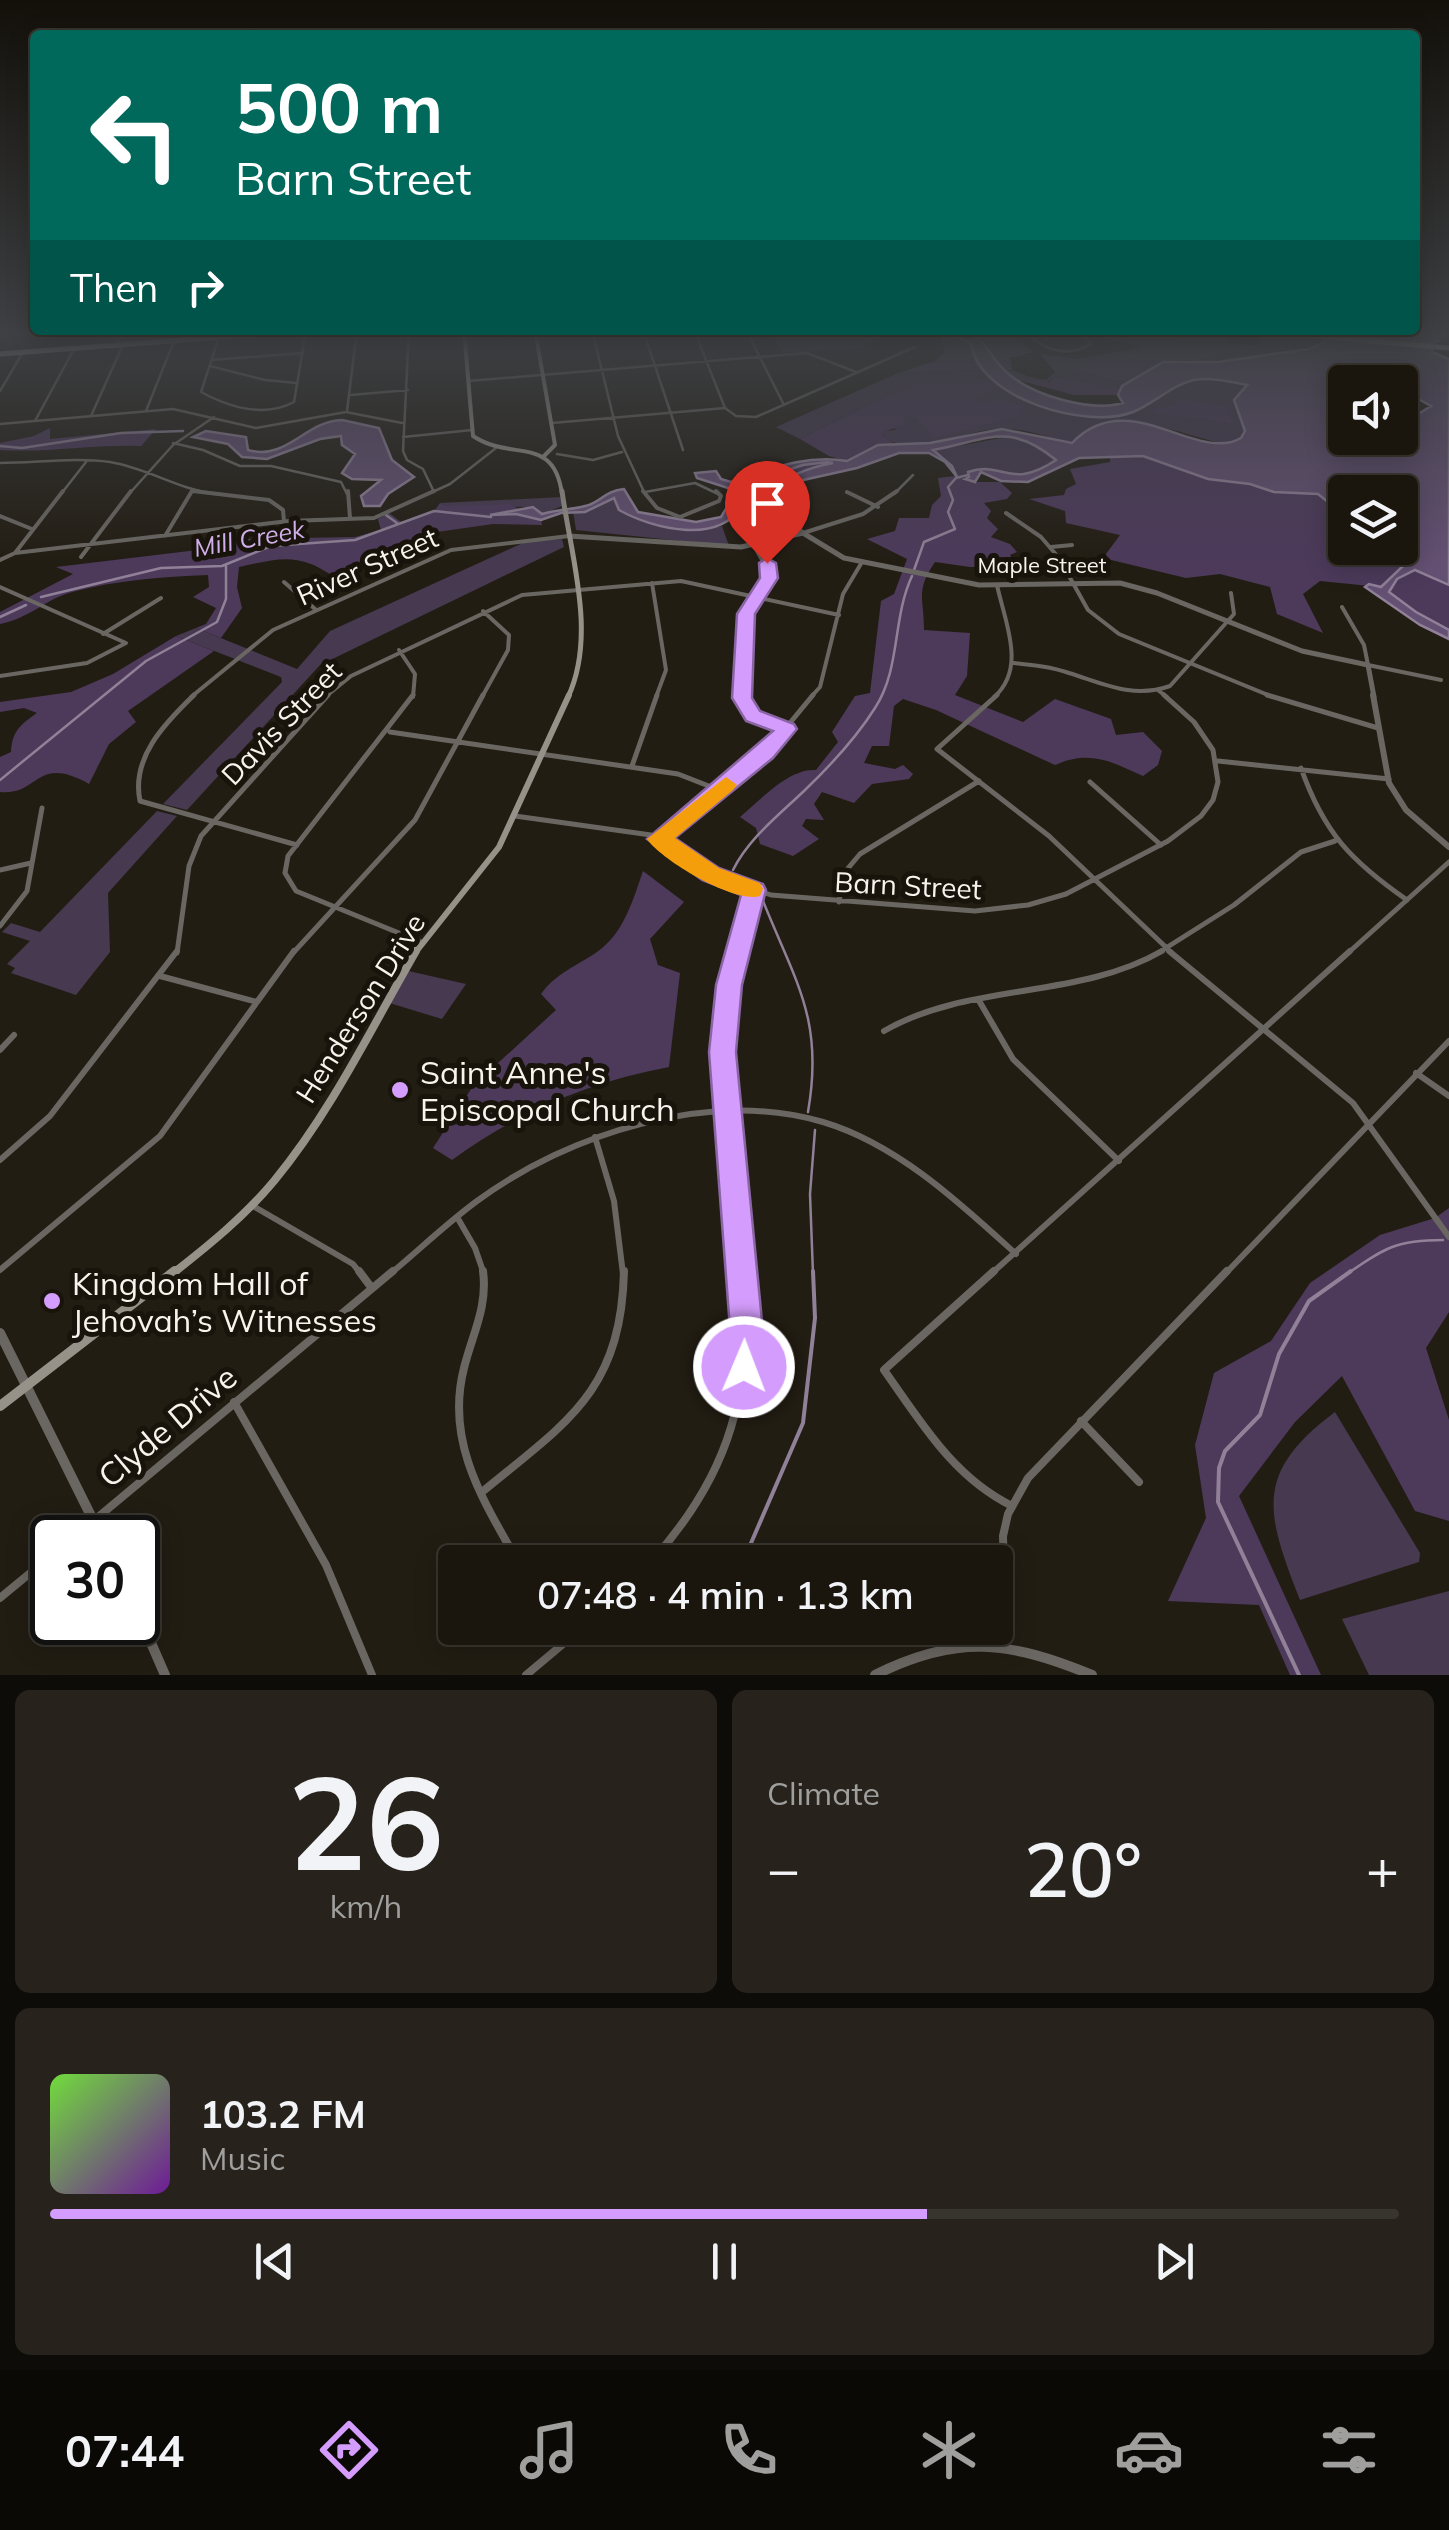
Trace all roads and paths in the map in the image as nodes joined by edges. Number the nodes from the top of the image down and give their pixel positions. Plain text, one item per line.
1 (41, 408) edge
2 (94, 408) edge
3 (147, 408) edge
4 (252, 408) edge
5 (281, 408) edge
6 (347, 408) edge
7 (407, 408) edge
8 (470, 408) edge
9 (549, 408) edge
10 (612, 408) edge
11 (668, 408) edge
12 (723, 408) edge
13 (725, 408) edge
14 (774, 408) edge
15 (146, 411) junction
16 (346, 412) junction
17 (670, 413) junction
18 (91, 416) junction
19 (214, 417) junction
20 (614, 418) junction
21 (35, 420) junction
22 (402, 423) junction
23 (552, 423) junction
24 (0, 424) edge
25 (472, 430) junction
26 (404, 437) junction
27 (173, 443) junction
28 (556, 446) junction
29 (496, 448) junction
30 (683, 450) dead end
31 (623, 451) junction
32 (557, 454) junction
33 (544, 456) junction
34 (86, 462) junction
35 (0, 463) edge
36 (144, 470) junction
37 (560, 470) junction
38 (914, 475) dead end
39 (192, 491) junction
40 (434, 492) junction
41 (646, 492) junction
42 (846, 492) dead end
43 (774, 498) dead end
44 (878, 507) junction
45 (1006, 514) dead end
46 (0, 516) edge
47 (350, 518) junction
48 (284, 522) junction
49 (32, 529) junction
50 (802, 532) junction
51 (164, 536) junction
52 (569, 536) junction
53 (91, 544) junction
54 (753, 544) junction
55 (1072, 544) dead end
56 (1050, 548) junction
57 (15, 553) junction
58 (81, 557) dead end
59 (0, 560) edge
60 (862, 562) junction
61 (284, 582) dead end
62 (1072, 582) junction
63 (652, 583) junction
64 (998, 585) junction
65 (0, 587) edge
66 (575, 590) junction
67 (1231, 593) dead end
68 (160, 598) dead end
69 (755, 598) junction
70 (1342, 607) dead end
71 (317, 610) junction
72 (483, 610) junction
73 (839, 615) junction
74 (1228, 622) junction
75 (102, 634) junction
76 (399, 650) junction
77 (1014, 663) junction
78 (1190, 664) junction
79 (1368, 665) junction
80 (0, 676) edge
81 (1441, 680) dead end
82 (1159, 690) junction
83 (1381, 728) junction
84 (787, 729) junction
85 (390, 732) junction
86 (457, 744) junction
87 (543, 754) junction
88 (1217, 761) junction
89 (632, 766) junction
90 (1300, 768) junction
91 (1388, 779) junction
92 (979, 781) junction
93 (1090, 782) dead end
94 (719, 790) junction
95 (42, 808) dead end
96 (515, 816) junction
97 (214, 822) junction
98 (659, 839) junction
99 (1335, 842) junction
100 (298, 845) junction
101 (1161, 845) junction
102 (1449, 847) edge
103 (33, 862) junction
104 (1449, 862) edge
105 (0, 870) edge
106 (1094, 879) junction
107 (754, 890) junction
108 (1407, 900) junction
109 (838, 902) junction
110 (331, 905) junction
111 (0, 926) edge
112 (421, 942) junction
113 (1166, 947) junction
114 (160, 976) junction
115 (978, 998) junction
116 (257, 1002) junction
117 (1262, 1029) junction
118 (884, 1032) dead end
119 (14, 1035) dead end
120 (1449, 1041) edge
121 (0, 1050) edge
122 (1416, 1073) junction
123 (1449, 1096) edge
124 (728, 1114) junction
125 (1369, 1123) junction
126 (595, 1138) junction
127 (0, 1160) edge
128 (1119, 1162) junction
129 (253, 1206) junction
130 (457, 1217) junction
131 (1449, 1237) edge
132 (1016, 1254) junction
133 (0, 1270) edge
134 (371, 1287) junction
135 (0, 1333) edge
136 (25, 1386) junction
137 (234, 1402) junction
138 (0, 1406) edge
139 (1082, 1421) junction
140 (1139, 1482) dead end
141 (482, 1492) junction
142 (1012, 1506) junction
143 (91, 1515) edge
144 (100, 1515) edge
145 (509, 1545) edge
146 (668, 1545) edge
147 (30, 1573) edge
148 (0, 1598) edge
149 (152, 1645) edge
150 (562, 1645) edge
151 (1006, 1648) junction
152 (165, 1675) edge
153 (372, 1675) edge
154 (526, 1675) edge
155 (875, 1675) edge
156 (1092, 1675) edge

1 - 21 street
2 - 18 street
3 - 15 street
4 - 5 street
6 - 16 street
7 - 22 street
8 - 25 main road
9 - 23 main road, Henderson Drive
10 - 20 street
11 - 17 street
12 - 17 street
13 - 14 street
15 - 18 street
15 - 19 street
16 - 19 street
16 - 22 street
17 - 20 street
17 - 30 street
18 - 21 street
19 - 27 street
20 - 23 street
20 - 31 street
21 - 24 street
22 - 26 street
23 - 28 main road, Henderson Drive
25 - 26 street
25 - 29 main road
26 - 40 street
27 - 36 street
27 - 47 street
28 - 32 main road, Henderson Drive
28 - 33 main road
29 - 33 main road
29 - 40 street
31 - 32 street
31 - 41 street
32 - 37 main road, Henderson Drive
33 - 37 main road
34 - 35 street
34 - 36 street
34 - 49 street
36 - 39 street
36 - 53 street
37 - 52 main road, Henderson Drive
38 - 44 street, River Street
39 - 48 street
39 - 51 street
40 - 47 street
41 - 41 street
42 - 44 street
43 - 50 street, Maple Street
44 - 50 street, River Street
45 - 56 street
46 - 49 street
47 - 48 street
48 - 51 street
49 - 57 street
50 - 54 street, River Street
50 - 60 street, Maple Street
51 - 53 street
52 - 54 street, River Street
52 - 66 main road, Henderson Drive
52 - 71 street, River Street
53 - 57 street
53 - 58 street
54 - 69 street
55 - 56 street
56 - 62 street
57 - 59 street
60 - 64 street, Maple Street
60 - 73 street
61 - 71 street
62 - 64 street, Maple Street
62 - 74 street, Maple Street
62 - 78 street
63 - 66 street, Davis Street
63 - 69 street, Davis Street
63 - 89 street
64 - 77 street
65 - 75 street
66 - 72 street, Davis Street
66 - 87 main road, Henderson Drive
67 - 74 street
68 - 75 street
69 - 73 street, Davis Street
69 - 84 street
70 - 79 street
71 - 97 street, River Street
72 - 76 street, Davis Street
72 - 86 street
73 - 84 street
74 - 78 street
74 - 79 street, Maple Street
75 - 80 street
76 - 85 street
76 - 97 street, Davis Street
77 - 82 street
77 - 92 street
78 - 82 street
78 - 83 street
79 - 81 street, Maple Street
79 - 83 street
82 - 88 street
83 - 91 street
84 - 94 street
85 - 86 street
85 - 100 street
86 - 87 street
86 - 110 street
87 - 89 street
87 - 96 main road, Henderson Drive
88 - 90 street
88 - 101 street, Barn Street
89 - 94 street
90 - 91 street
90 - 99 street
91 - 102 street
92 - 106 street
92 - 109 street
93 - 101 street
94 - 98 street
95 - 103 street
96 - 98 street, Barn Street
96 - 112 main road, Henderson Drive
97 - 100 street, River Street
97 - 114 street, Davis Street
98 - 107 street, Barn Street
99 - 108 street
99 - 113 street
100 - 110 street
101 - 106 street, Barn Street
103 - 105 street
103 - 111 street
104 - 108 street
106 - 109 street, Barn Street
106 - 113 street
107 - 109 street, Barn Street
107 - 124 street
108 - 117 street
110 - 112 street
110 - 116 street
112 - 129 main road, Henderson Drive
113 - 115 street
113 - 117 street
114 - 116 street
114 - 127 street, Davis Street
115 - 118 street
115 - 128 street
116 - 133 street
117 - 125 street
117 - 128 street
119 - 121 street
120 - 122 street
122 - 123 street
122 - 125 street
124 - 126 street, Clyde Drive
124 - 132 street, Clyde Drive
124 - 146 street
125 - 131 street
125 - 139 street
126 - 130 street, Clyde Drive
126 - 141 street
128 - 132 street
129 - 134 street
129 - 136 main road, Henderson Drive
130 - 134 street, Clyde Drive
130 - 141 street
132 - 142 street
134 - 137 street, Clyde Drive
135 - 136 street
136 - 138 main road, Henderson Drive
136 - 143 street
137 - 144 street, Clyde Drive
137 - 153 street
139 - 140 street
139 - 142 street
141 - 145 street
142 - 151 street
147 - 148 street
149 - 152 street
150 - 154 street
151 - 155 street
151 - 156 street

